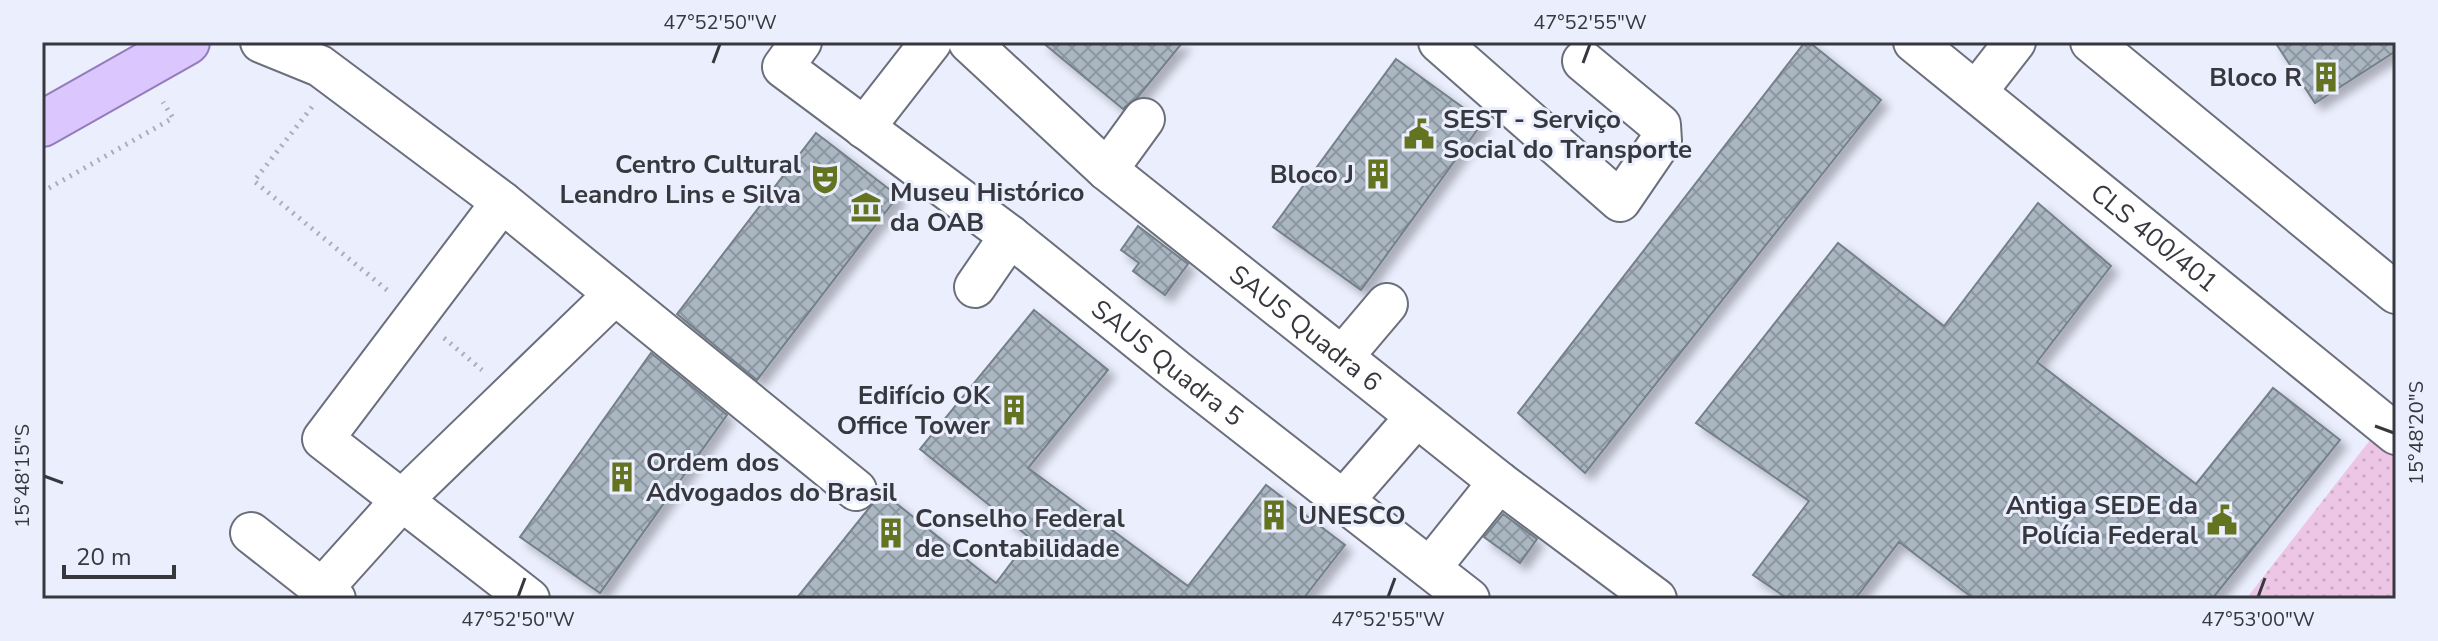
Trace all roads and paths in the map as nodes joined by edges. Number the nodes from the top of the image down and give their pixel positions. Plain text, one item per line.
1 (187, 42) edge
2 (261, 42) edge
3 (931, 42) edge
4 (969, 42) edge
5 (1439, 42) edge
6 (1914, 42) edge
7 (2015, 42) edge
8 (2091, 42) edge
9 (792, 54) edge
10 (1583, 61) dead end
11 (322, 62) edge
12 (141, 67) junction
13 (1976, 92) junction
14 (1144, 119) dead end
15 (42, 124) edge
16 (864, 128) junction
17 (1107, 170) junction
18 (42, 192) edge
19 (502, 202) junction
20 (1010, 236) junction
21 (975, 287) dead end
22 (2396, 293) edge
23 (615, 294) junction
24 (1387, 304) dead end
25 (417, 315) junction
26 (1343, 356) junction
27 (511, 394) junction
28 (1416, 417) junction
29 (2396, 434) edge
30 (1499, 482) junction
31 (856, 490) dead end
32 (403, 499) junction
33 (1343, 501) junction
34 (251, 533) dead end
35 (1430, 568) junction
36 (328, 594) edge
37 (529, 599) edge
38 (1469, 599) edge
39 (1656, 599) edge

1 - 12 main road
2 - 11 lane
3 - 16 lane
4 - 17 lane, SAUS Quadra 6
5 - 10 lane
6 - 13 lane, CLS 400/401
7 - 13 lane
8 - 22 lane
9 - 16 lane, SAUS Quadra 5
11 - 19 lane
11 - 25 path
12 - 15 main road
12 - 18 path
13 - 29 lane, CLS 400/401
14 - 17 lane
16 - 20 lane, SAUS Quadra 5
17 - 26 lane, SAUS Quadra 6
19 - 23 lane
19 - 25 lane
20 - 21 lane
20 - 33 lane, SAUS Quadra 5
23 - 27 lane
23 - 31 lane
24 - 26 lane
25 - 27 path
25 - 32 lane
26 - 28 lane, SAUS Quadra 6
27 - 32 lane
28 - 30 lane, SAUS Quadra 6
28 - 33 lane
30 - 35 lane
30 - 39 lane, SAUS Quadra 6
32 - 36 lane
32 - 37 lane
33 - 35 lane, SAUS Quadra 5
34 - 36 lane
35 - 38 lane, SAUS Quadra 5

